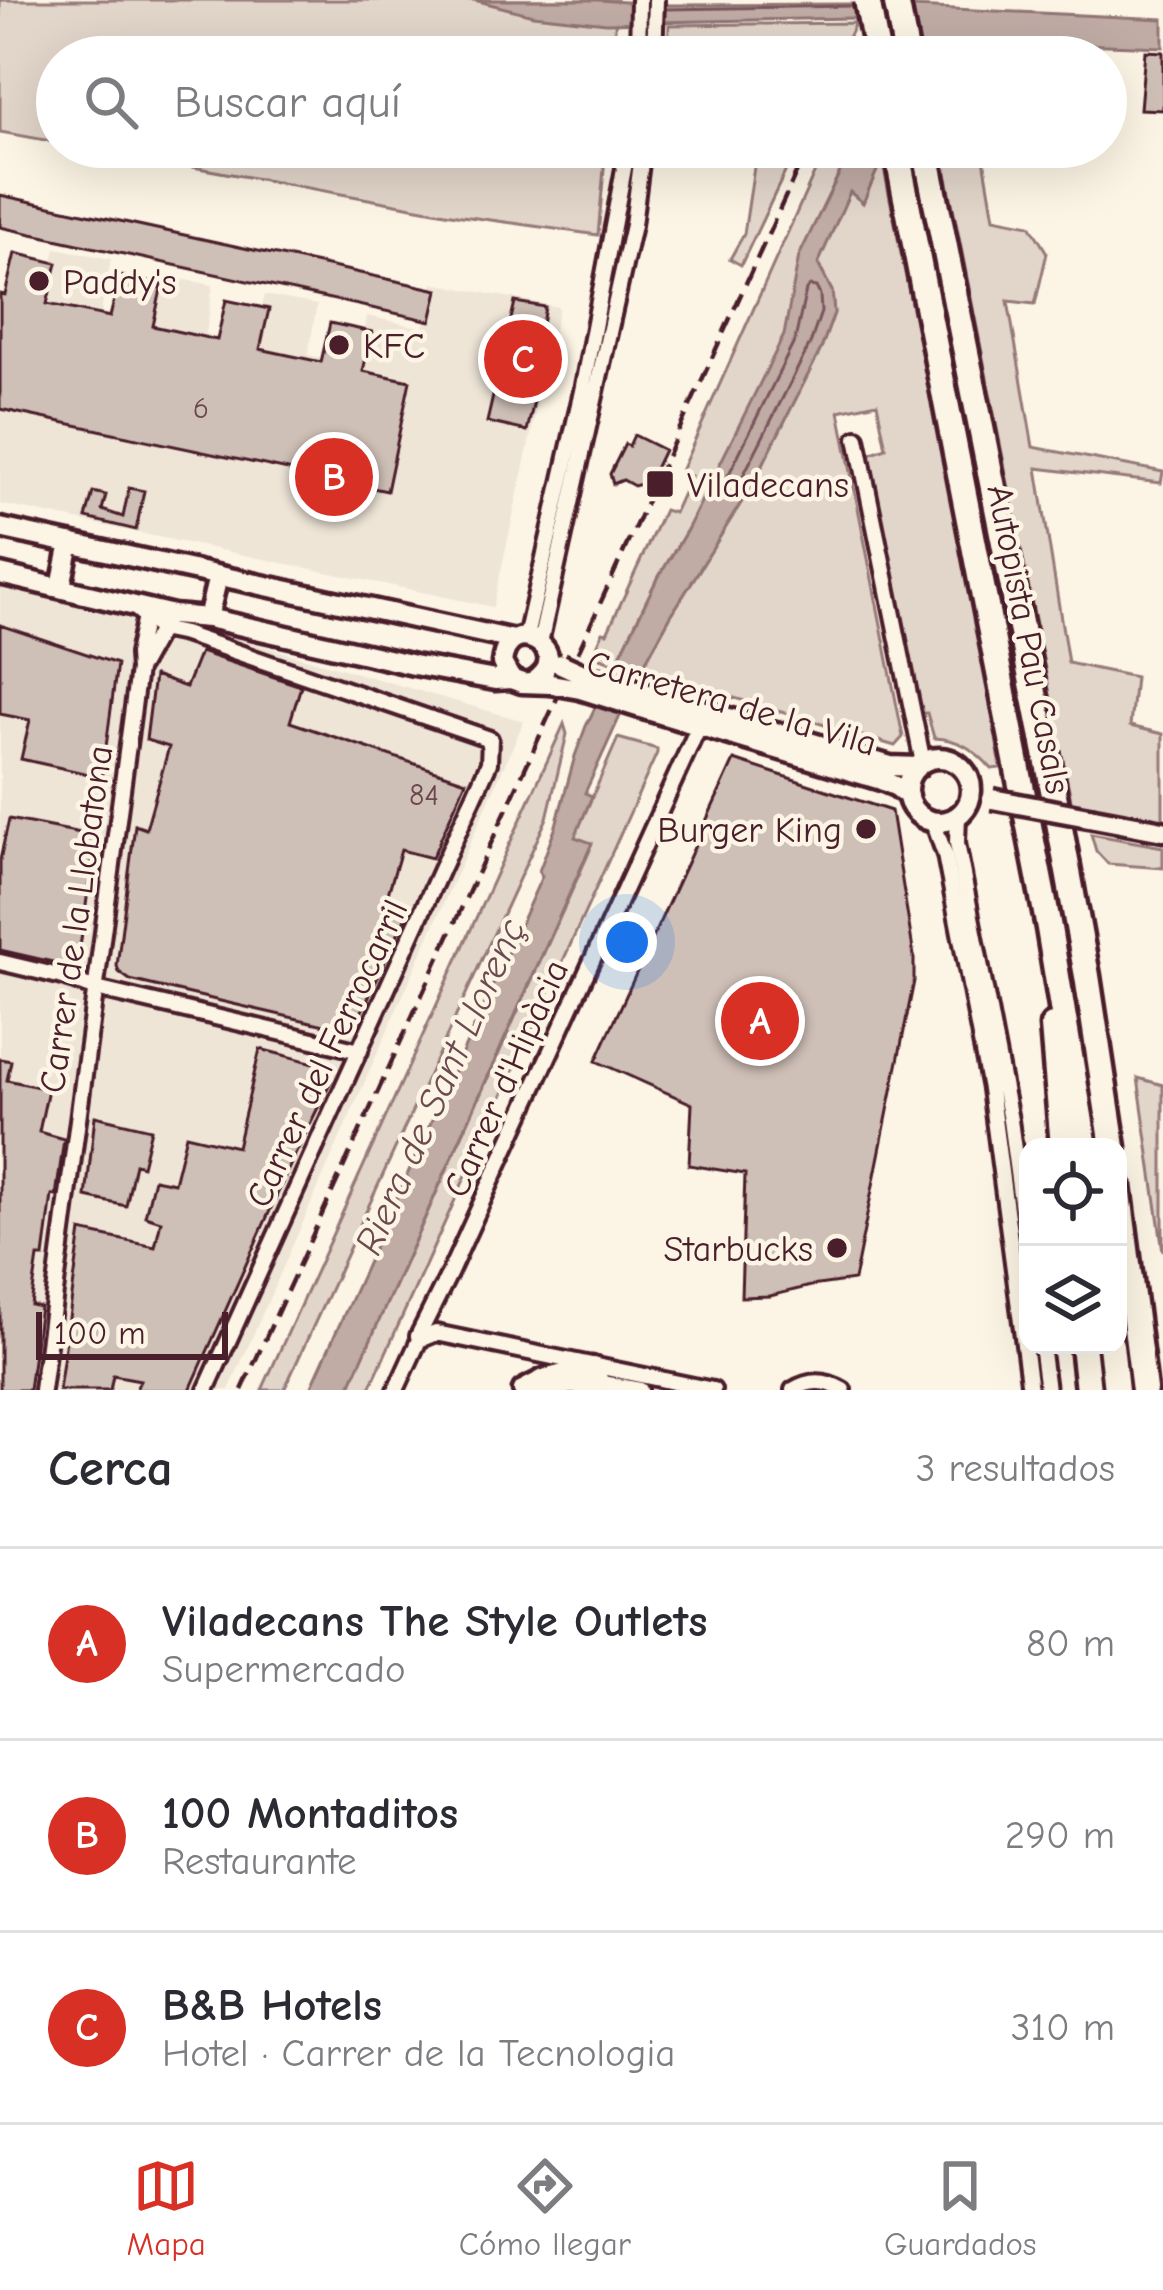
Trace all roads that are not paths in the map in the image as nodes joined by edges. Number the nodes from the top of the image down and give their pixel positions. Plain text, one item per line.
1 (639, 0) edge
2 (656, 0) edge
3 (867, 0) edge
4 (896, 0) edge
5 (638, 36) edge
6 (655, 36) edge
7 (874, 36) edge
8 (903, 36) edge
9 (624, 168) edge
10 (640, 168) edge
11 (900, 168) edge
12 (929, 168) edge
13 (857, 438) dead end
14 (0, 528) edge
15 (70, 543) junction
16 (0, 574) edge
17 (218, 576) junction
18 (62, 586) junction
19 (137, 610) junction
20 (208, 618) junction
21 (166, 622) junction
22 (538, 649) junction
23 (138, 670) junction
24 (511, 679) junction
25 (542, 683) junction
26 (649, 702) junction
27 (699, 726) junction
28 (921, 765) junction
29 (970, 795) junction
30 (908, 796) junction
31 (958, 815) junction
32 (933, 821) junction
33 (1163, 831) edge
34 (1049, 928) junction
35 (0, 962) edge
36 (95, 989) junction
37 (360, 1051) junction
38 (1062, 1138) edge
39 (1084, 1138) edge
40 (1112, 1138) edge
41 (1027, 1246) edge
42 (1126, 1246) edge
43 (441, 1291) junction
44 (442, 1334) junction
45 (419, 1340) junction
46 (1042, 1354) edge
47 (1084, 1354) edge
48 (1112, 1354) edge
49 (594, 1375) junction
50 (42, 1390) edge
51 (206, 1390) edge
52 (396, 1390) edge
53 (523, 1390) edge
54 (541, 1390) edge
55 (640, 1390) edge
56 (713, 1390) edge
57 (793, 1390) edge
58 (843, 1390) edge
59 (1030, 1390) edge
60 (1047, 1390) edge
61 (1088, 1390) edge
62 (1116, 1390) edge
63 (1144, 1390) edge

1 - 5 street
2 - 6 street
3 - 7 highway, bridge
4 - 8 highway
9 - 22 street
10 - 22 street
11 - 34 highway, Autopista Pau Casals
12 - 40 highway, Autopista Pau Casals
13 - 28 street
14 - 15 street, Carretera de la Vila
15 - 17 street, Carretera de la Vila
15 - 18 street
16 - 18 street
17 - 20 street
17 - 22 street, Carretera de la Vila
18 - 19 street
19 - 21 street
19 - 23 street, Carrer de la Llobatona
20 - 21 street
20 - 24 street
21 - 23 street, Carrer de la Llobatona
21 - 37 street, Carrer del Ferrocarril
22 - 24 street
22 - 25 street
22 - 26 street, Carretera de la Vila, bridge
23 - 36 street, Carrer de la Llobatona
24 - 25 street
25 - 26 street, Carretera de la Vila, bridge
26 - 27 street, Carretera de la Vila
26 - 28 street, Carretera de la Vila
27 - 30 street, Carretera de la Vila
27 - 43 street, Carrer d'Hipàcia
28 - 29 street
28 - 30 street
29 - 31 street
29 - 33 street, bridge
30 - 32 street
31 - 32 street
31 - 41 street
32 - 59 street
34 - 38 highway
34 - 39 highway, Autopista Pau Casals
35 - 36 street
36 - 37 street
36 - 50 street, Carrer de la Llobatona
37 - 51 street, Carrer del Ferrocarril
42 - 63 highway
43 - 44 street
43 - 45 street, Carrer d'Hipàcia
44 - 45 street
44 - 49 street
45 - 52 street, Carrer d'Hipàcia
46 - 60 street
47 - 61 highway
48 - 62 highway
49 - 53 street
49 - 54 highway
49 - 55 street
49 - 56 street
57 - 58 street

